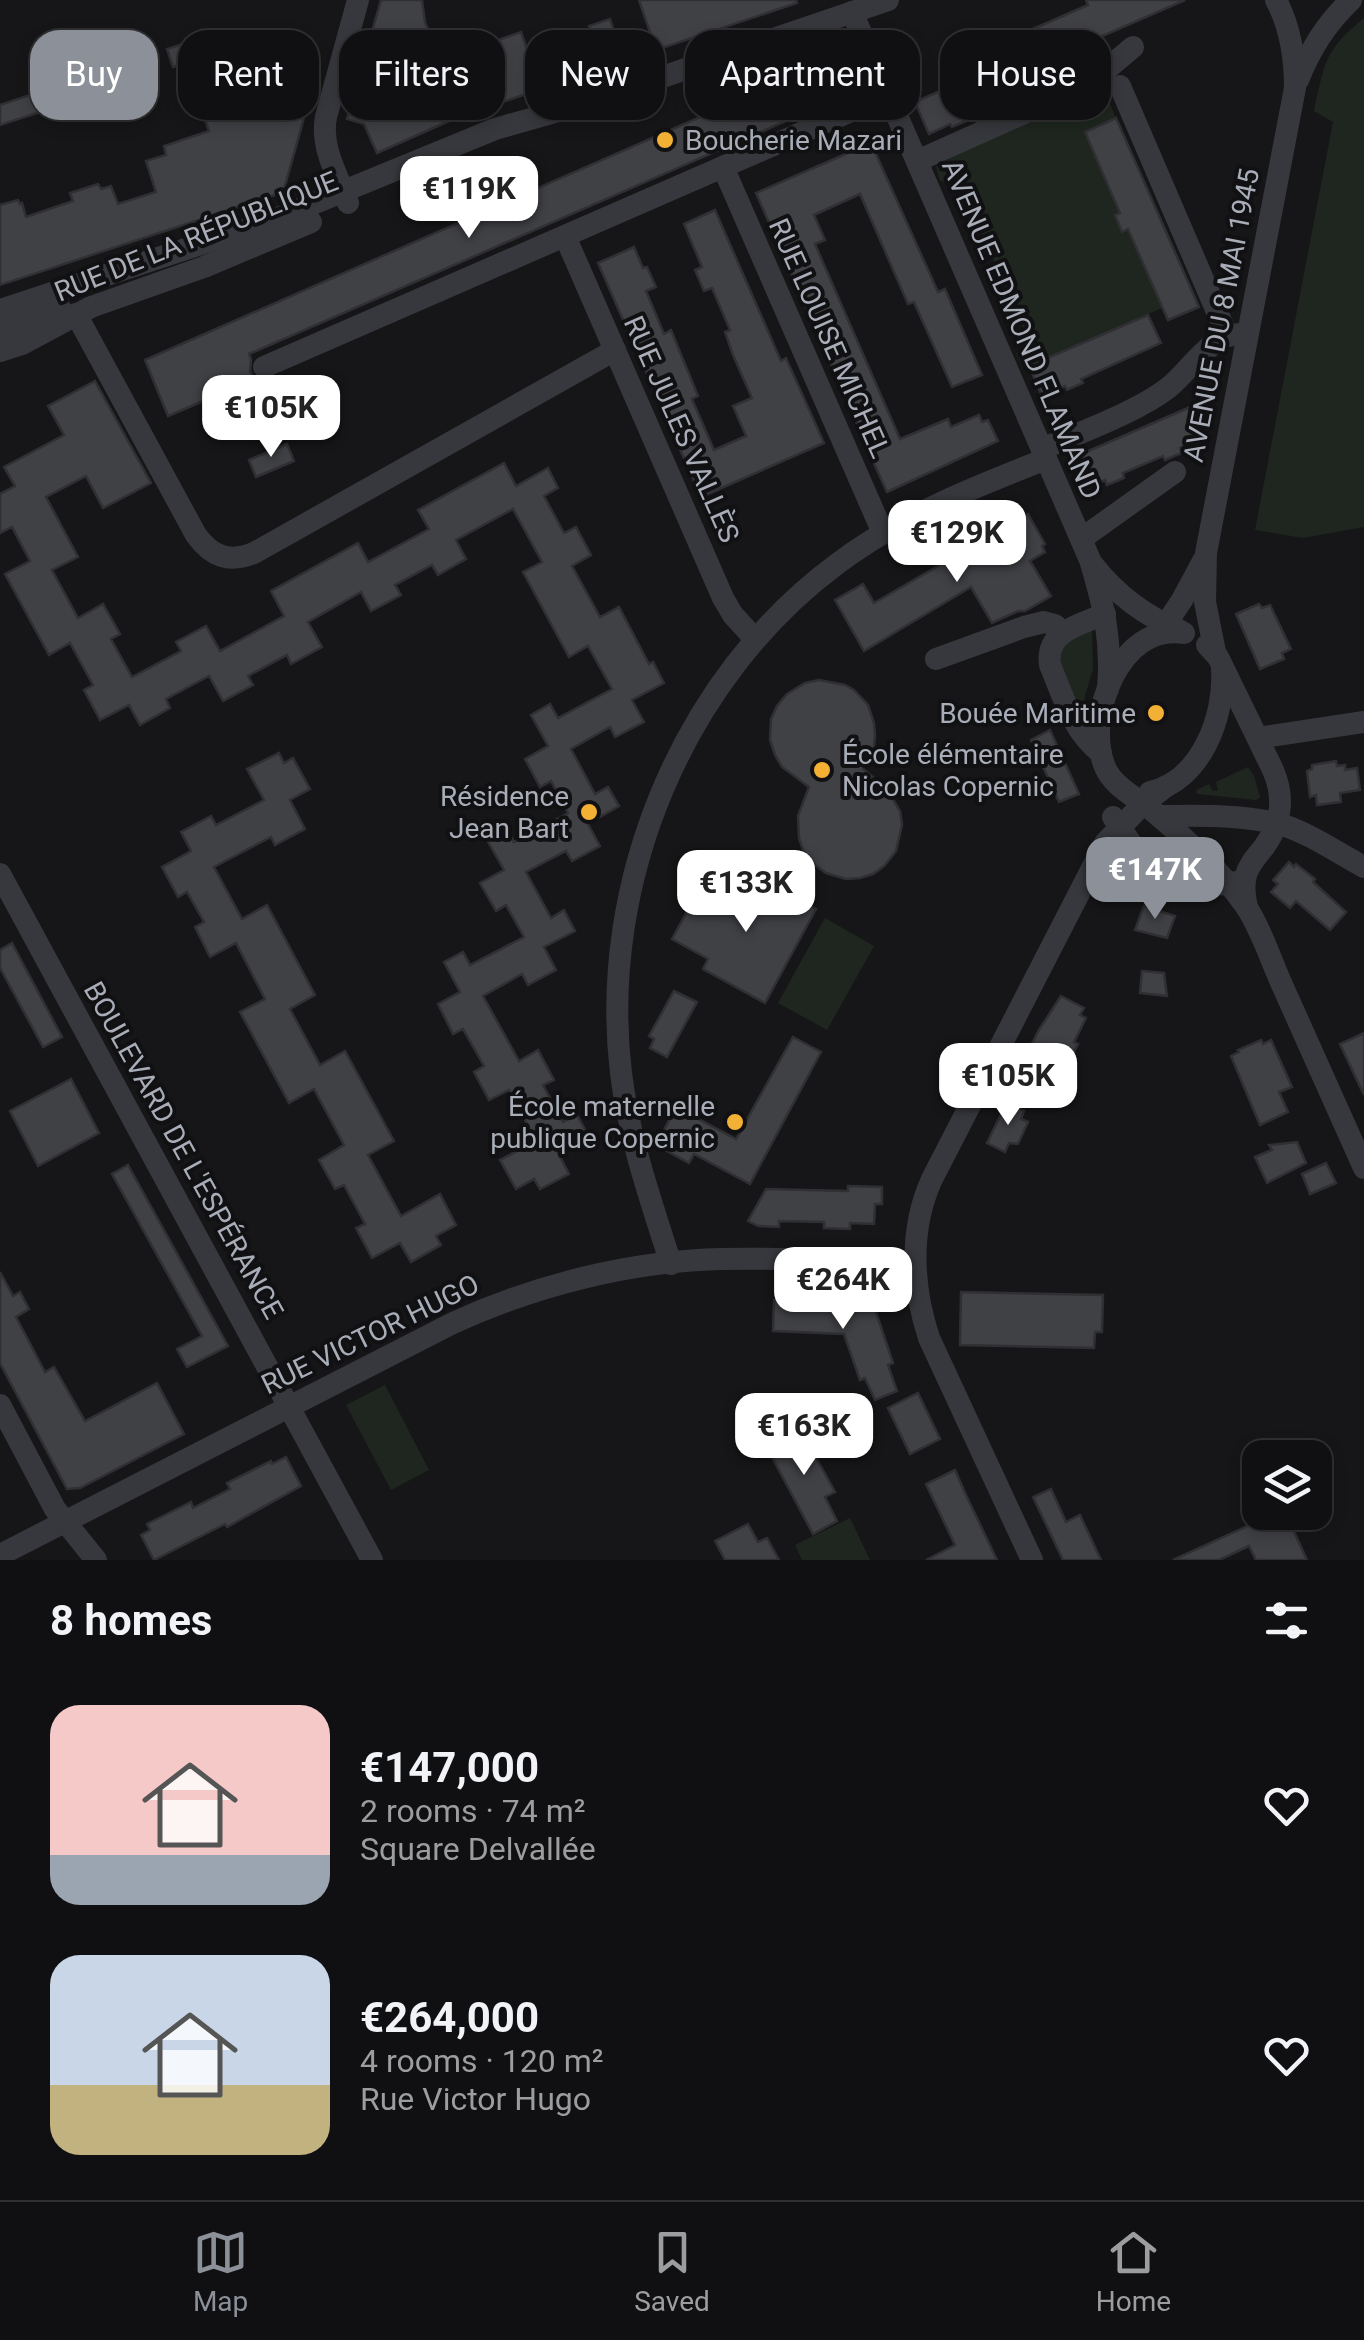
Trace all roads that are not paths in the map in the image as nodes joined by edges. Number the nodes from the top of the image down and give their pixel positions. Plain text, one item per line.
1 (358, 0) edge
2 (888, 0) edge
3 (1276, 0) edge
4 (1350, 0) edge
5 (852, 12) junction
6 (860, 30) edge
7 (1133, 47) dead end
8 (1120, 86) dead end
9 (1295, 88) junction
10 (831, 120) edge
11 (899, 120) edge
12 (916, 161) junction
13 (723, 167) junction
14 (347, 199) junction
15 (228, 236) junction
16 (565, 236) junction
17 (0, 310) edge
18 (76, 314) junction
19 (0, 332) edge
20 (1238, 335) junction
21 (614, 350) junction
22 (0, 351) edge
23 (264, 367) dead end
24 (1044, 454) junction
25 (1175, 472) dead end
26 (883, 533) junction
27 (1086, 550) junction
28 (1206, 553) junction
29 (1193, 580) junction
30 (1128, 600) junction
31 (1105, 614) junction
32 (1170, 630) junction
33 (1062, 634) junction
34 (756, 639) junction
35 (1217, 654) junction
36 (936, 658) dead end
37 (1108, 689) junction
38 (1364, 722) edge
39 (1258, 738) junction
40 (1103, 761) junction
41 (1143, 803) junction
42 (1277, 823) junction
43 (1112, 828) junction
44 (1364, 866) edge
45 (0, 874) edge
46 (1237, 881) junction
47 (1364, 1168) edge
48 (670, 1264) junction
49 (915, 1264) junction
50 (0, 1404) edge
51 (289, 1406) junction
52 (66, 1521) junction
53 (0, 1555) edge
54 (96, 1560) edge
55 (372, 1560) edge
56 (1032, 1560) edge

1 - 14 street
2 - 5 street, RUE DE LA RÉPUBLIQUE
3 - 9 street, AVENUE DU 8 MAI 1945
4 - 9 street, AVENUE DU 8 MAI 1945
5 - 6 street, AVENUE EDMOND FLAMAND
5 - 14 street, RUE DE LA RÉPUBLIQUE
7 - 12 street
8 - 20 street
9 - 20 street, AVENUE DU 8 MAI 1945
10 - 13 street
11 - 12 street, AVENUE EDMOND FLAMAND
12 - 24 street, AVENUE EDMOND FLAMAND
13 - 16 street
13 - 26 street, RUE LOUISE MICHEL
14 - 15 street, RUE DE LA RÉPUBLIQUE
14 - 18 street, RUE DE LA RÉPUBLIQUE
15 - 17 street, RUE DE LA RÉPUBLIQUE
15 - 19 street
16 - 21 street, RUE JULES VALLÈS
16 - 23 street
18 - 21 street
18 - 22 street, RUE DE LA RÉPUBLIQUE
20 - 24 street
20 - 28 street, AVENUE DU 8 MAI 1945
21 - 34 street, RUE JULES VALLÈS
24 - 26 street
24 - 27 street, AVENUE EDMOND FLAMAND
25 - 27 street
26 - 34 street
27 - 30 street
27 - 31 street
28 - 29 street
28 - 35 street
29 - 30 street
29 - 32 street
30 - 32 street
31 - 33 street
31 - 37 street
32 - 35 street
32 - 37 street
33 - 36 street
33 - 40 street
34 - 48 street
35 - 39 street
35 - 41 street
37 - 40 street
38 - 39 street
39 - 42 street
40 - 41 street
40 - 43 street
41 - 42 street
41 - 43 street
41 - 46 street
42 - 44 street
42 - 46 street
43 - 46 street
43 - 49 street
45 - 51 street, BOULEVARD DE L'ESPÉRANCE
46 - 47 street
48 - 49 street, RUE VICTOR HUGO
48 - 51 street, RUE VICTOR HUGO
49 - 56 street
50 - 52 street
51 - 52 street, RUE VICTOR HUGO
51 - 55 street, BOULEVARD DE L'ESPÉRANCE
52 - 53 street, RUE VICTOR HUGO
52 - 54 street

